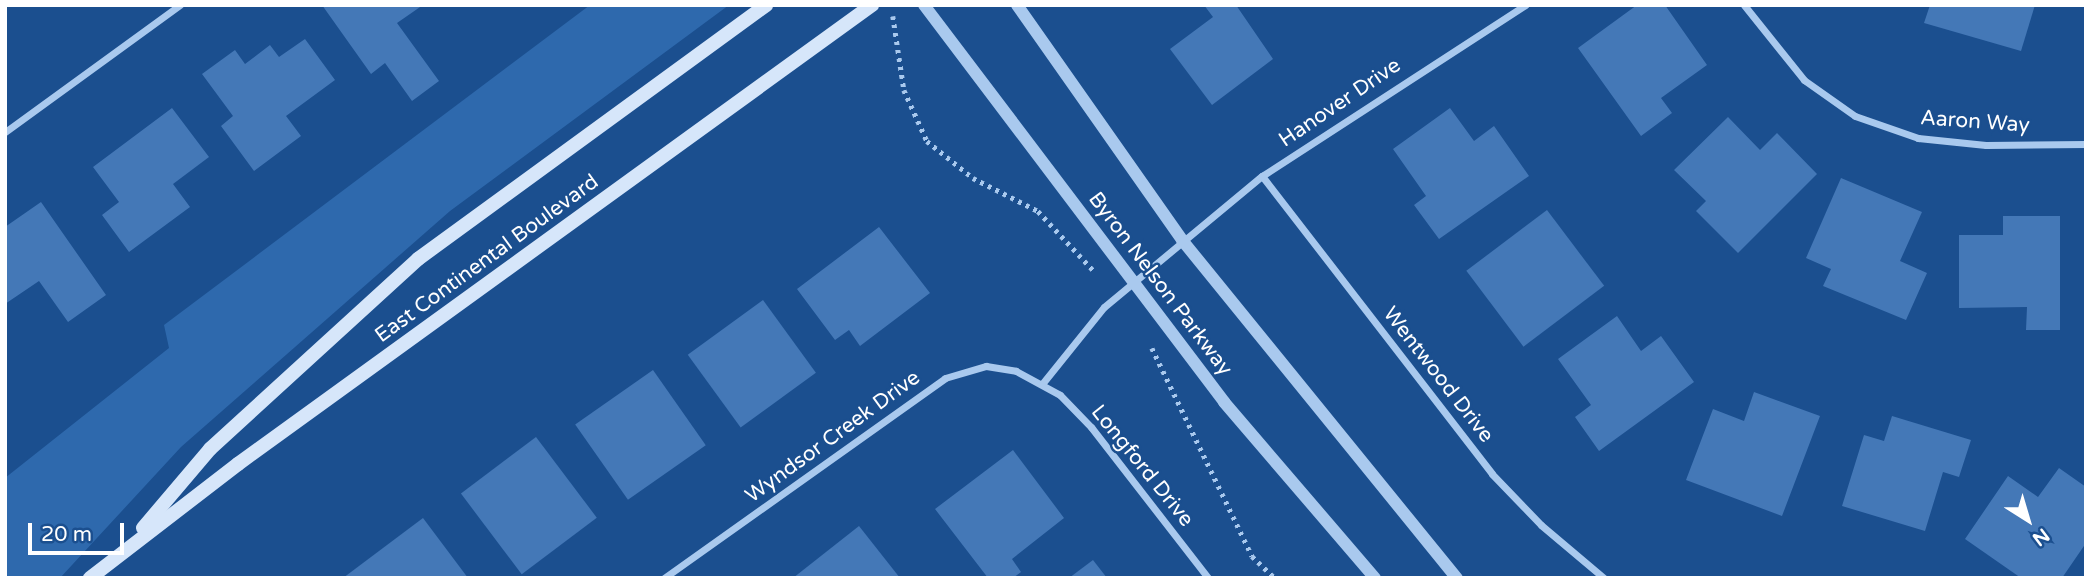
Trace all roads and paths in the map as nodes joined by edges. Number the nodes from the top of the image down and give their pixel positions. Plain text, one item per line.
1 (180, 5) edge
2 (765, 5) edge
3 (872, 5) edge
4 (890, 5) edge
5 (923, 5) edge
6 (1017, 5) edge
7 (1525, 5) edge
8 (1744, 5) edge
9 (5, 132) edge
10 (2086, 144) edge
11 (1262, 176) junction
12 (1182, 240) junction
13 (1135, 279) junction
14 (1116, 296) junction
15 (1148, 342) dead end
16 (1042, 384) junction
17 (127, 547) junction
18 (90, 578) edge
19 (664, 578) edge
20 (1208, 578) edge
21 (1275, 578) edge
22 (1375, 578) edge
23 (1457, 578) edge
24 (1604, 578) edge

1 - 9 street
2 - 17 main road, East Continental Boulevard
3 - 17 main road, East Continental Boulevard
4 - 14 path
5 - 13 street, Byron Nelson Parkway
6 - 12 street
7 - 11 street, Hanover Drive
8 - 10 street, Aaron Way
11 - 12 street, Hanover Drive
11 - 24 street, Wentwood Drive
12 - 13 street
12 - 23 street
13 - 14 street
13 - 22 street, Byron Nelson Parkway
14 - 16 street
15 - 21 path
16 - 19 street, Wyndsor Creek Drive
16 - 20 street, Longford Drive
17 - 18 main road, East Continental Boulevard

